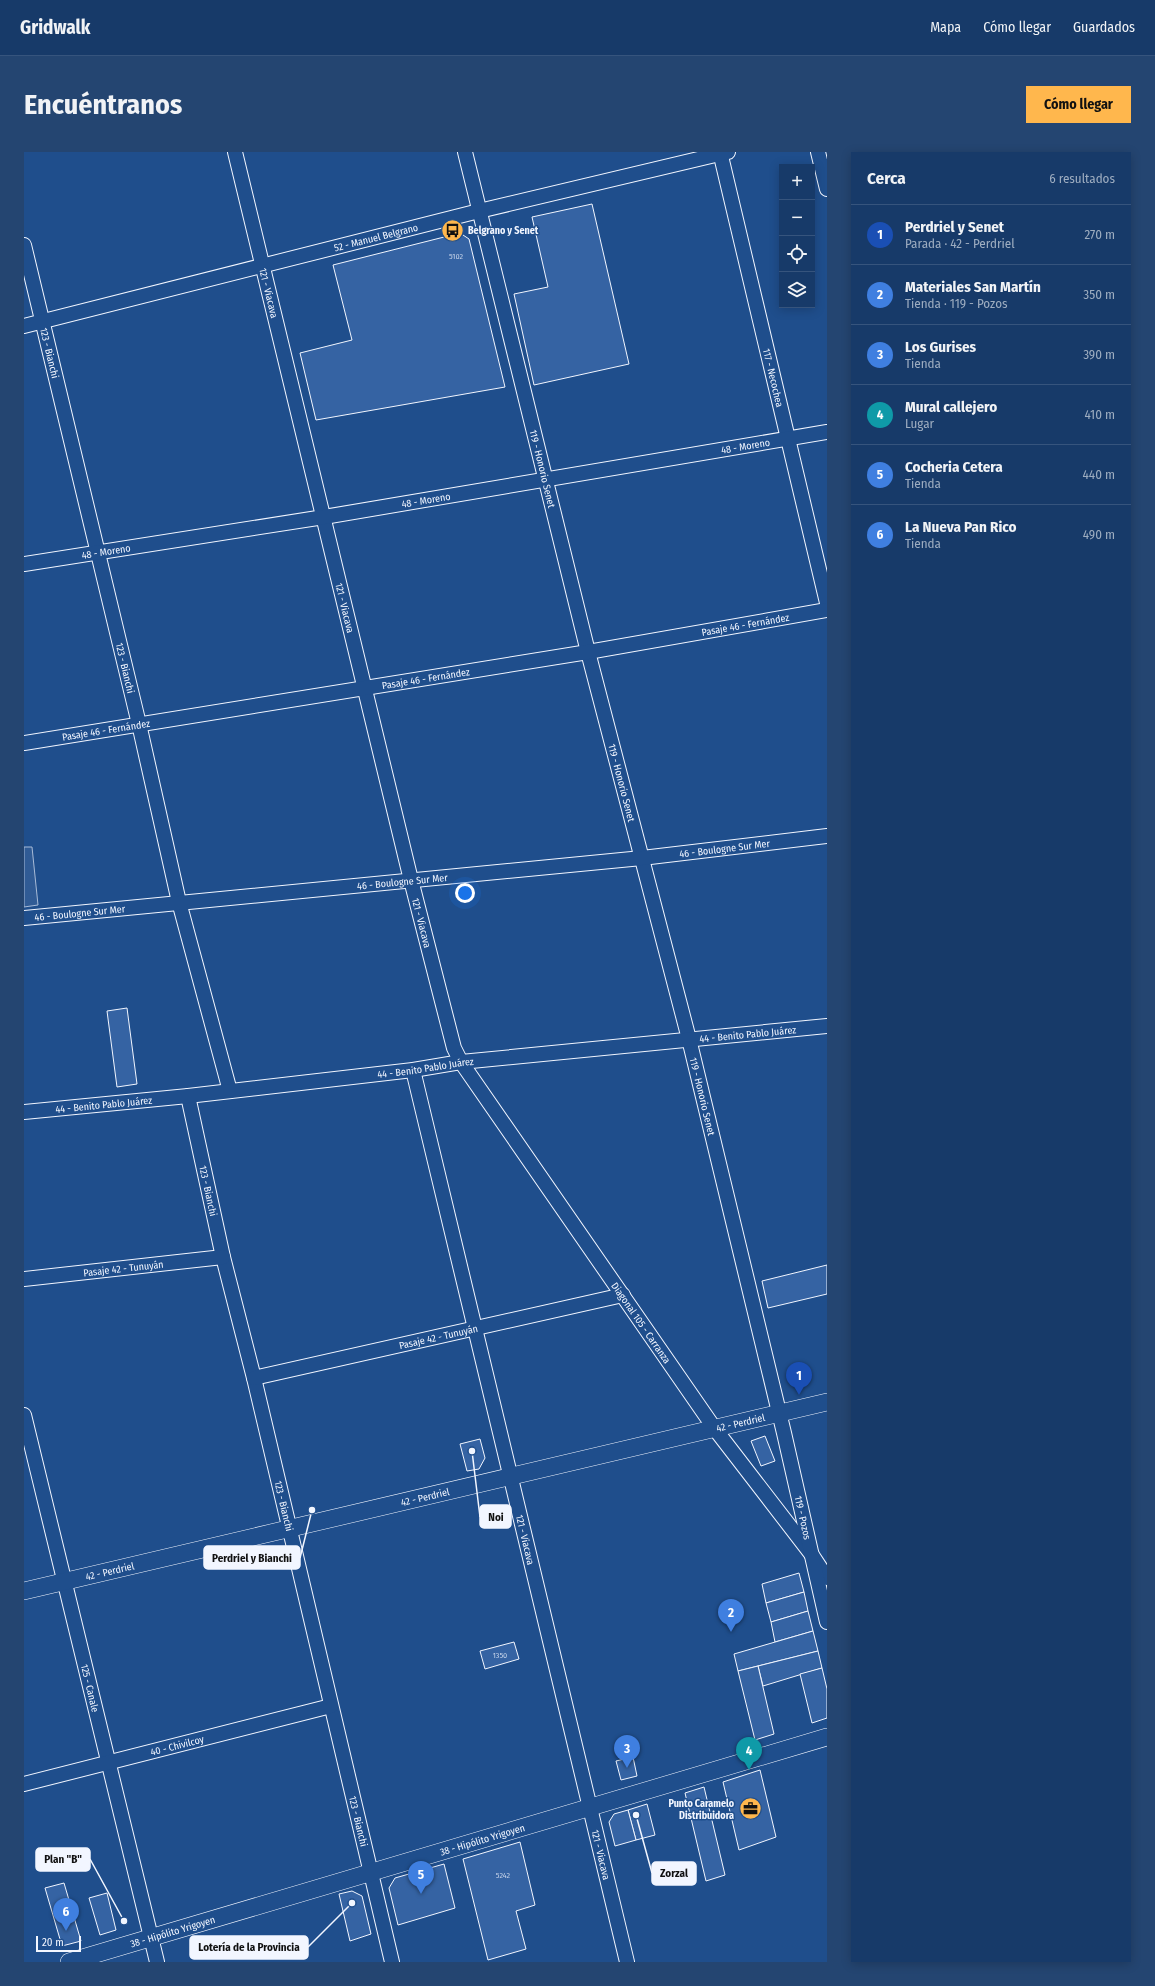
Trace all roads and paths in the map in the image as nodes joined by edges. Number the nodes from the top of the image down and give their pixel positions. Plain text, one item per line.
1 (235, 152) edge
2 (465, 152) edge
3 (818, 152) edge
4 (723, 153) edge
5 (827, 189) edge
6 (479, 212) junction
7 (24, 245) edge
8 (262, 266) junction
9 (43, 321) junction
10 (24, 326) edge
11 (827, 432) edge
12 (789, 439) junction
13 (544, 480) junction
14 (324, 517) junction
15 (97, 554) junction
16 (24, 564) edge
17 (827, 603) edge
18 (827, 610) edge
19 (588, 652) junction
20 (366, 689) junction
21 (139, 724) junction
22 (24, 743) edge
23 (827, 836) edge
24 (642, 858) junction
25 (411, 880) junction
26 (179, 902) junction
27 (24, 918) edge
28 (827, 1026) edge
29 (689, 1039) junction
30 (461, 1062) junction
31 (413, 1070) junction
32 (230, 1091) junction
33 (188, 1096) junction
34 (24, 1112) edge
35 (223, 1256) junction
36 (24, 1279) edge
37 (623, 1295) junction
38 (476, 1329) junction
39 (254, 1378) junction
40 (827, 1402) edge
41 (779, 1414) junction
42 (24, 1415) edge
43 (715, 1429) junction
44 (511, 1478) junction
45 (290, 1529) junction
46 (812, 1555) junction
47 (827, 1578) edge
48 (64, 1581) junction
49 (24, 1591) edge
50 (827, 1622) edge
51 (331, 1706) junction
52 (827, 1737) edge
53 (109, 1763) junction
54 (24, 1784) edge
55 (590, 1807) junction
56 (370, 1871) junction
57 (151, 1938) junction
58 (69, 1962) edge
59 (156, 1962) edge
60 (392, 1962) edge
61 (627, 1962) edge

1 - 8 street, 121 - Viacava
2 - 6 street, 119 - Honorio Senet
3 - 5 street
4 - 6 street, 52 - Manuel Belgrano
4 - 12 street, 117 - Necochea
6 - 8 street, 52 - Manuel Belgrano
6 - 13 street, 119 - Honorio Senet
7 - 9 street, 123 - Bianchi
8 - 9 street, 52 - Manuel Belgrano
8 - 14 street, 121 - Viacava
9 - 10 street, 52 - Manuel Belgrano
9 - 15 street, 123 - Bianchi
11 - 12 street, 48 - Moreno
12 - 13 street, 48 - Moreno
12 - 17 street, 117 - Necochea
13 - 14 street, 48 - Moreno
13 - 19 street, 119 - Honorio Senet
14 - 15 street, 48 - Moreno
14 - 20 street, 121 - Viacava
15 - 16 street, 48 - Moreno
15 - 21 street, 123 - Bianchi
18 - 19 street, Pasaje 46 - Fernández
19 - 20 street, Pasaje 46 - Fernández
19 - 24 street, 119 - Honorio Senet
20 - 21 street, Pasaje 46 - Fernández
20 - 25 street, 121 - Viacava
21 - 22 street, Pasaje 46 - Fernández
21 - 26 street, 123 - Bianchi
23 - 24 street, 46 - Boulogne Sur Mer
24 - 25 street, 46 - Boulogne Sur Mer
24 - 29 street, 119 - Honorio Senet
25 - 26 street, 46 - Boulogne Sur Mer
25 - 30 street, 121 - Viacava
26 - 27 street, 46 - Boulogne Sur Mer
26 - 32 street, 123 - Bianchi
28 - 29 street, 44 - Benito Pablo Juárez
29 - 30 street, 44 - Benito Pablo Juárez
29 - 41 street, 119 - Honorio Senet
30 - 31 street, 44 - Benito Pablo Juárez
30 - 37 street, Diagonal 105 - Carranza
31 - 32 street, 44 - Benito Pablo Juárez
31 - 38 street, 121 - Viacava
32 - 33 street, 44 - Benito Pablo Juárez
33 - 34 street, 44 - Benito Pablo Juárez
33 - 35 street, 123 - Bianchi
35 - 36 street, Pasaje 42 - Tunuyán
35 - 39 street, 123 - Bianchi
37 - 38 street, Pasaje 42 - Tunuyán
37 - 43 street, Diagonal 105 - Carranza
38 - 39 street, Pasaje 42 - Tunuyán
38 - 44 street, 121 - Viacava
39 - 45 street, 123 - Bianchi
40 - 41 street, 42 - Perdriel
41 - 43 street, 42 - Perdriel
41 - 46 street, 119 - Pozos
42 - 48 street, 125 - Canale
43 - 44 street, 42 - Perdriel
43 - 46 street, Diagonal 105 - Carranza
44 - 45 street, 42 - Perdriel
44 - 55 street, 121 - Viacava
45 - 48 street, 42 - Perdriel
45 - 51 street, 123 - Bianchi
46 - 47 street, Diagonal 105 - Carranza
46 - 50 street, 119 - Pozos
48 - 49 street, 42 - Perdriel
48 - 53 street, 125 - Canale
51 - 53 street, 40 - Chivilcoy
51 - 56 street, 123 - Bianchi
52 - 55 street, 38 - Hipólito Yrigoyen
53 - 54 street, 40 - Chivilcoy
53 - 57 street, 125 - Canale
55 - 56 street, 38 - Hipólito Yrigoyen
55 - 61 street, 121 - Viacava
56 - 57 street, 38 - Hipólito Yrigoyen
56 - 60 street, 123 - Bianchi
57 - 58 street, 38 - Hipólito Yrigoyen
57 - 59 street, 125 - Canale

